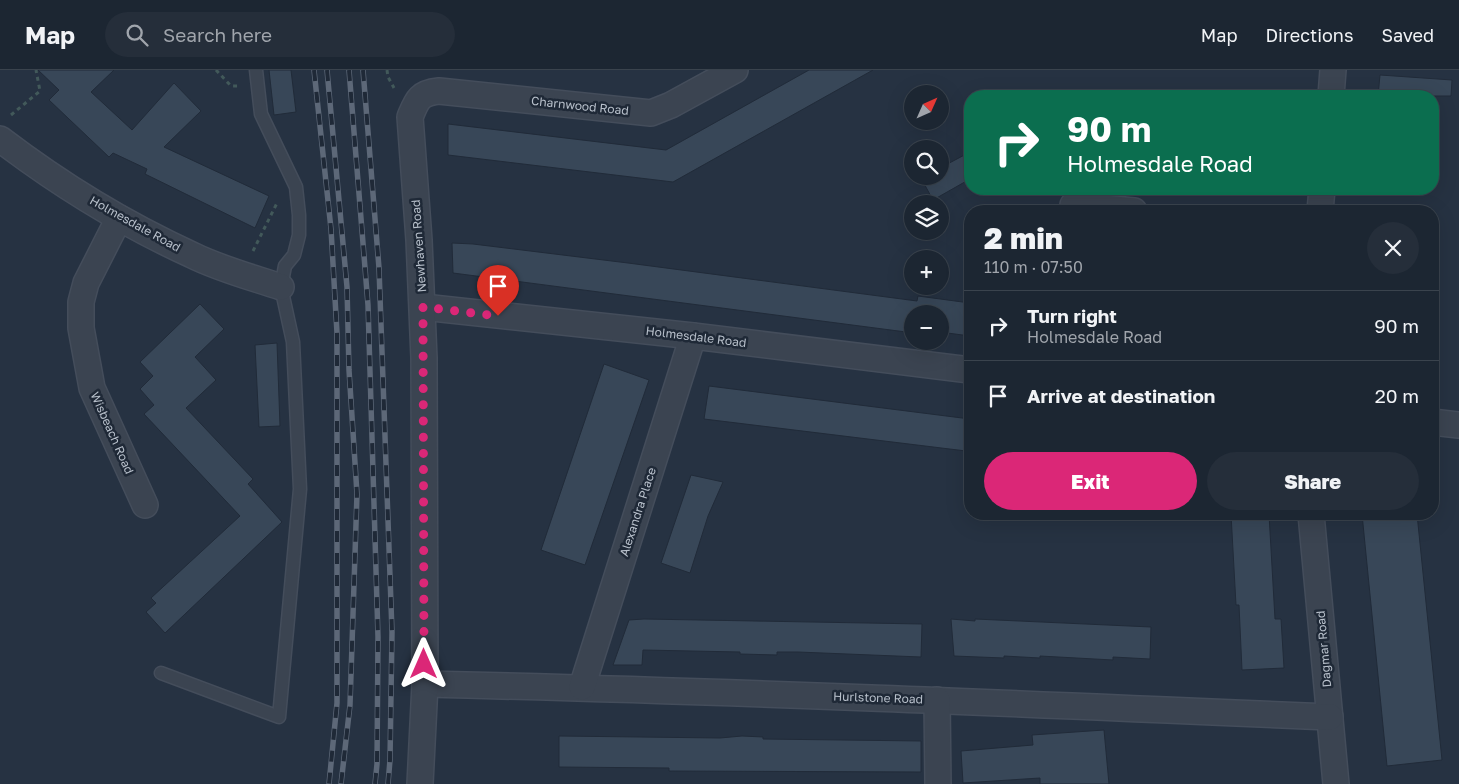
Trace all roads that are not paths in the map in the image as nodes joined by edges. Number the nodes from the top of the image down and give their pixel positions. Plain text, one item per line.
1 (256, 70) edge
2 (735, 70) edge
3 (1333, 70) edge
4 (1331, 90) edge
5 (417, 99) joint
6 (3, 129) edge
7 (119, 218) junction
8 (281, 287) junction
9 (423, 307) junction
10 (693, 336) junction
11 (964, 369) edge
12 (1439, 423) edge
13 (1459, 425) edge
14 (145, 505) dead end
15 (1312, 520) edge
16 (161, 673) dead end
17 (425, 684) junction
18 (582, 687) junction
19 (937, 700) junction
20 (1330, 717) junction
21 (420, 784) edge
22 (938, 784) edge
23 (1336, 784) edge

1 - 8 lane
2 - 5 street, Charnwood Road
3 - 4 street
5 - 9 street, Newhaven Road
6 - 7 street, Holmesdale Road
7 - 8 street, Holmesdale Road
7 - 14 street, Wisbeach Road
8 - 16 lane
9 - 10 street, Holmesdale Road
9 - 17 street, Newhaven Road
10 - 11 street, Holmesdale Road
10 - 18 street, Alexandra Place
12 - 13 street
15 - 20 street, Dagmar Road
17 - 18 street, Hurlstone Road
17 - 21 street, Newhaven Road
18 - 19 street, Hurlstone Road
19 - 20 street, Hurlstone Road
19 - 22 street
20 - 23 street, Dagmar Road

